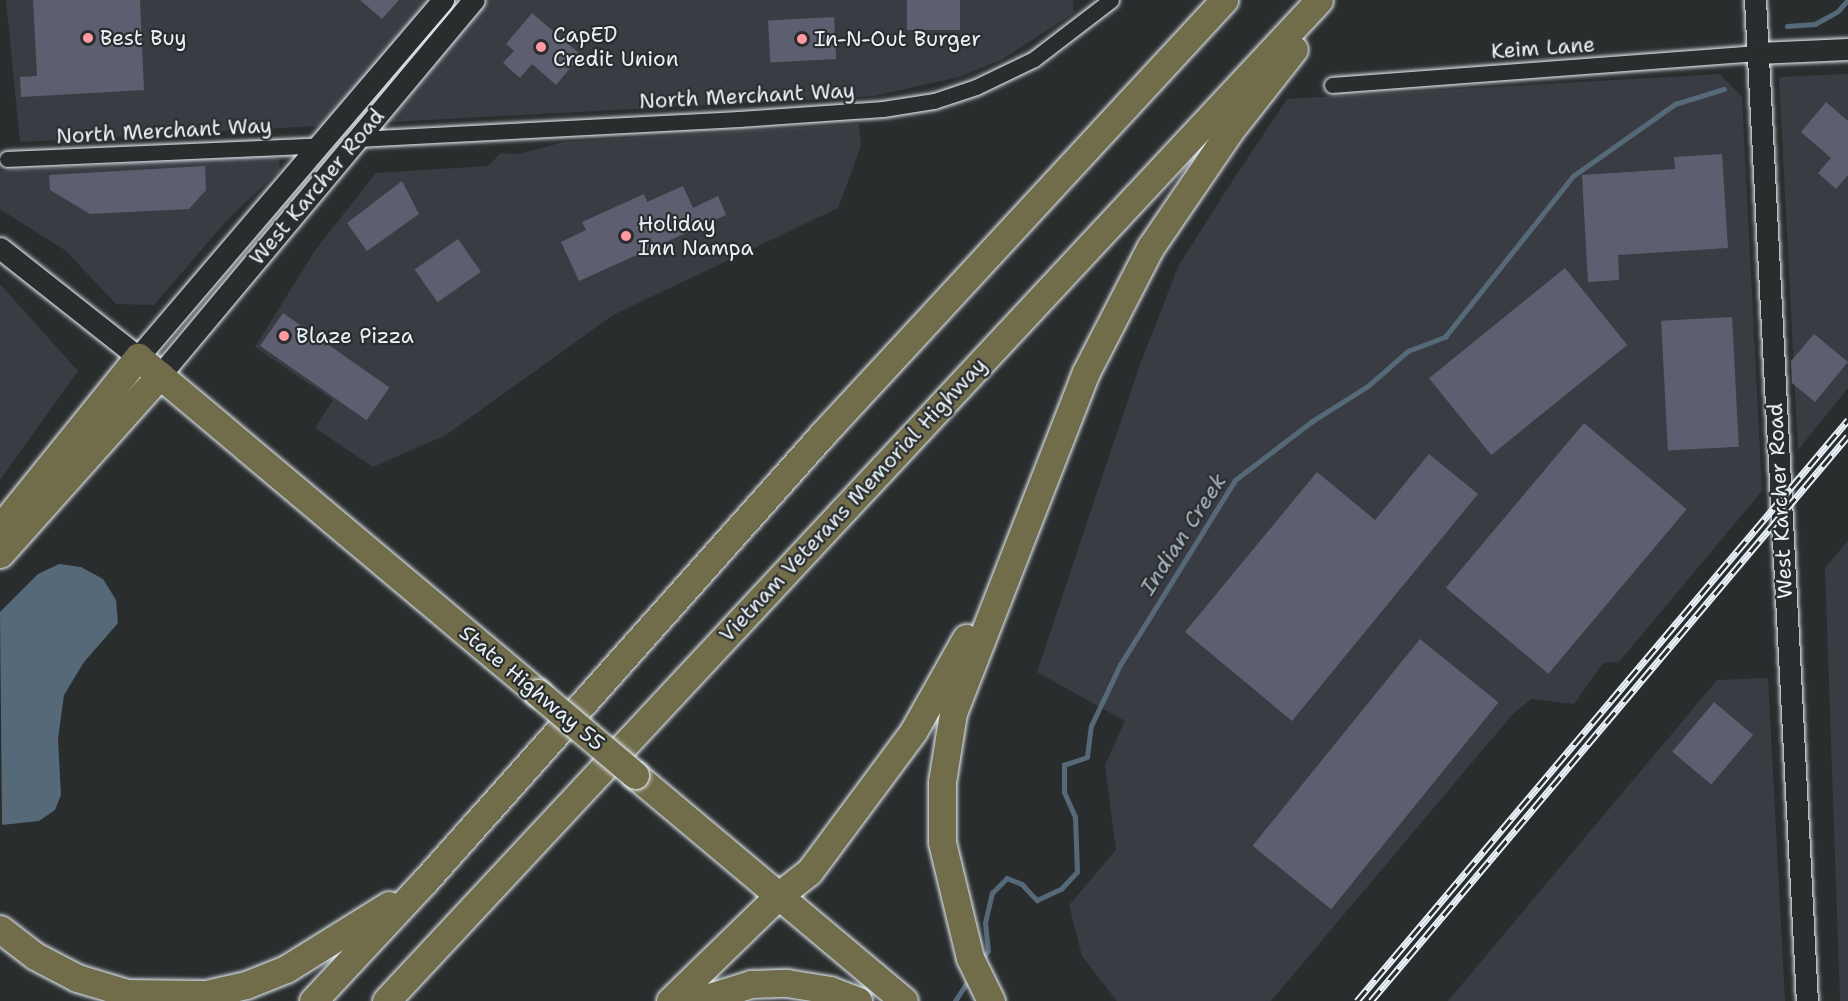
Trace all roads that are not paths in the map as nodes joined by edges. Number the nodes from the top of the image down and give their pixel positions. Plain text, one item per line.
1 (443, 0) edge
2 (474, 0) edge
3 (1092, 0) edge
4 (1111, 0) edge
5 (1224, 0) edge
6 (1319, 0) edge
7 (1333, 0) edge
8 (1755, 0) edge
9 (1093, 17) junction
10 (415, 33) junction
11 (1848, 49) edge
12 (1757, 53) junction
13 (1332, 85) dead end
14 (357, 139) junction
15 (322, 145) junction
16 (7, 159) dead end
17 (0, 248) edge
18 (138, 357) junction
19 (1086, 372) junction
20 (160, 375) junction
21 (0, 528) edge
22 (0, 554) edge
23 (425, 881) junction
24 (778, 896) junction
25 (0, 929) edge
26 (313, 1001) edge
27 (386, 1001) edge
28 (670, 1001) edge
29 (697, 1001) edge
30 (858, 1001) edge
31 (904, 1001) edge
32 (991, 1001) edge
33 (1807, 1001) edge

1 - 10 main road, West Karcher Road
2 - 14 main road, West Karcher Road
3 - 9 street
4 - 9 street, North Merchant Way
5 - 23 highway
6 - 27 highway, Vietnam Veterans Memorial Highway
7 - 19 highway
8 - 12 main road, West Karcher Road
9 - 14 street, North Merchant Way
10 - 14 main road
10 - 15 main road, West Karcher Road
11 - 12 main road
12 - 13 street, Keim Lane
12 - 33 main road, West Karcher Road
14 - 20 main road, West Karcher Road
15 - 16 street, North Merchant Way
15 - 18 main road, West Karcher Road
17 - 18 main road
18 - 20 highway, State Highway 55
18 - 21 highway
19 - 24 highway
19 - 32 highway
20 - 22 highway
20 - 24 highway, State Highway 55, bridge
23 - 25 highway
23 - 26 highway
24 - 28 highway
24 - 31 highway, State Highway 55
29 - 30 highway

